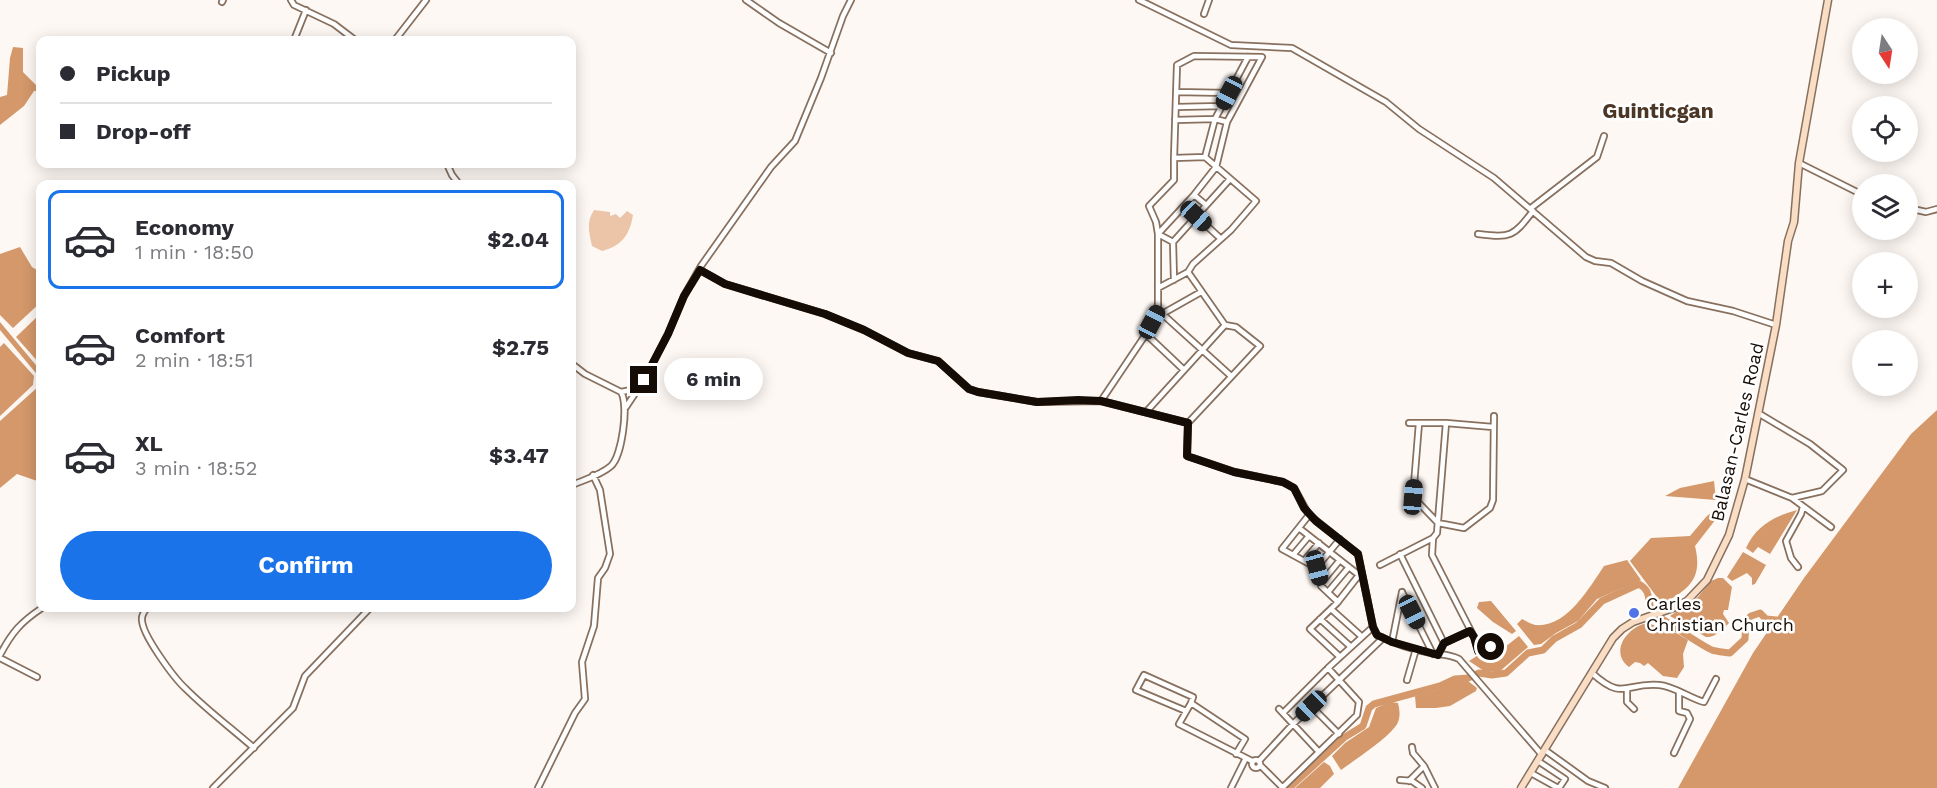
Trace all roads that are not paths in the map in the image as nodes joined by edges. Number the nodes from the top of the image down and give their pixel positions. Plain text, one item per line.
1 (426, 0) edge
2 (746, 0) edge
3 (851, 0) edge
4 (1139, 0) edge
5 (1209, 0) edge
6 (1828, 0) edge
7 (294, 2) edge
8 (306, 10) junction
9 (1204, 14) dead end
10 (296, 36) edge
11 (350, 36) edge
12 (398, 36) edge
13 (1267, 47) junction
14 (831, 52) junction
15 (1248, 57) junction
16 (1262, 57) junction
17 (1176, 92) junction
18 (1229, 93) junction
19 (1222, 106) junction
20 (1176, 107) junction
21 (1215, 119) junction
22 (1175, 120) junction
23 (1227, 122) junction
24 (1604, 136) dead end
25 (1205, 157) junction
26 (1174, 158) junction
27 (1799, 163) junction
28 (1216, 167) junction
29 (1230, 178) junction
30 (1852, 190) edge
31 (1194, 195) junction
32 (1206, 205) junction
33 (1937, 208) edge
34 (1532, 209) junction
35 (1918, 210) edge
36 (1196, 216) junction
37 (1158, 234) junction
38 (1478, 234) dead end
39 (1220, 238) junction
40 (1173, 242) junction
41 (700, 270) junction
42 (1188, 272) junction
43 (1174, 280) junction
44 (1158, 288) junction
45 (1201, 292) junction
46 (1160, 312) junction
47 (1225, 325) junction
48 (1776, 325) junction
49 (1146, 334) junction
50 (1203, 350) junction
51 (576, 367) edge
52 (1184, 370) junction
53 (1231, 376) junction
54 (644, 380) junction
55 (621, 392) junction
56 (1101, 401) junction
57 (626, 407) junction
58 (1146, 412) junction
59 (1758, 413) junction
60 (1494, 416) dead end
61 (1188, 423) junction
62 (1409, 423) dead end
63 (1419, 423) junction
64 (1446, 423) junction
65 (1493, 427) junction
66 (593, 475) junction
67 (1745, 479) junction
68 (576, 483) edge
69 (1792, 498) junction
70 (1803, 507) junction
71 (1309, 515) junction
72 (1438, 523) junction
73 (1831, 527) dead end
74 (1299, 528) junction
75 (1309, 536) junction
76 (1433, 538) junction
77 (1340, 539) junction
78 (1319, 543) junction
79 (1330, 552) junction
80 (1400, 554) junction
81 (1293, 555) junction
82 (1340, 560) junction
83 (1304, 561) junction
84 (1380, 565) dead end
85 (1349, 567) junction
86 (1798, 567) dead end
87 (1316, 568) junction
88 (1321, 583) junction
89 (1416, 585) junction
90 (1328, 592) junction
91 (1402, 592) junction
92 (1338, 602) junction
93 (1331, 609) junction
94 (36, 612) edge
95 (145, 612) edge
96 (366, 612) edge
97 (1320, 619) junction
98 (1373, 627) junction
99 (1470, 631) junction
100 (1360, 635) dead end
101 (1383, 638) junction
102 (1392, 642) junction
103 (1444, 643) junction
104 (1351, 647) junction
105 (1491, 647) dead end
106 (1416, 649) junction
107 (1436, 654) junction
108 (0, 656) edge
109 (1340, 657) junction
110 (1328, 668) junction
111 (1592, 673) junction
112 (37, 677) dead end
113 (1339, 679) junction
114 (1716, 679) dead end
115 (1407, 680) dead end
116 (1627, 690) junction
117 (1679, 692) junction
118 (1191, 703) junction
119 (1311, 706) junction
120 (1634, 709) dead end
121 (1186, 711) junction
122 (1293, 724) junction
123 (1339, 734) junction
124 (1412, 747) dead end
125 (254, 748) junction
126 (1319, 752) junction
127 (1674, 753) dead end
128 (1236, 754) junction
129 (1542, 755) junction
130 (1246, 758) junction
131 (1259, 763) junction
132 (1424, 766) junction
133 (1531, 773) junction
134 (1400, 780) dead end
135 (1409, 781) junction
136 (1232, 786) edge
137 (213, 788) edge
138 (538, 788) edge
139 (1240, 788) edge
140 (1282, 788) edge
141 (1422, 788) edge
142 (1426, 788) edge
143 (1435, 788) edge
144 (1521, 788) edge
145 (1558, 788) edge
146 (1605, 788) edge

1 - 12 street
2 - 14 street
3 - 14 street
4 - 13 street
5 - 9 street
6 - 27 main road, Balasan-Carles Road
7 - 8 street
8 - 10 street
8 - 11 street
13 - 16 street
13 - 34 street
14 - 41 street
15 - 16 street
15 - 17 street
15 - 18 street
16 - 23 street
17 - 18 street
17 - 20 street
18 - 19 street
19 - 20 street
19 - 21 street
20 - 22 street
21 - 22 street
21 - 23 street
21 - 25 street
22 - 26 street
23 - 28 street
24 - 34 street
25 - 26 street
25 - 28 street
26 - 37 street
27 - 30 street
27 - 48 main road, Balasan-Carles Road
28 - 29 street
28 - 31 street
29 - 32 street
29 - 39 street
31 - 32 street
31 - 37 street
32 - 36 street
33 - 35 street
34 - 38 street
34 - 48 street
36 - 39 street
36 - 40 street
37 - 40 street
37 - 44 street
39 - 42 street
40 - 43 street
41 - 54 street
41 - 56 street
42 - 43 street
42 - 45 street
43 - 44 street
44 - 46 street
45 - 46 street
45 - 47 street
46 - 49 street
46 - 50 street
47 - 50 street
47 - 53 street
48 - 59 main road, Balasan-Carles Road
49 - 52 street
49 - 56 street
50 - 52 street
50 - 53 street
51 - 55 street
52 - 58 street
53 - 61 street
54 - 55 street
54 - 57 street
55 - 57 street
56 - 58 street
57 - 66 street
58 - 61 street
59 - 67 main road, Balasan-Carles Road
59 - 69 street
60 - 65 street
61 - 71 street
62 - 63 street
63 - 64 street
63 - 72 street
64 - 65 street
64 - 72 street
65 - 72 street
66 - 68 street
66 - 138 street
67 - 69 street
67 - 111 main road, Balasan-Carles Road
69 - 70 street
70 - 73 street
70 - 86 street
71 - 74 street
71 - 77 street
72 - 76 street
74 - 75 street
74 - 81 street
75 - 78 street
75 - 81 street
76 - 80 street
76 - 99 street
77 - 79 street
77 - 98 street
78 - 79 street
78 - 83 street
79 - 82 street
79 - 87 street
80 - 84 street
80 - 89 street
81 - 83 street
82 - 85 street
82 - 88 street
83 - 87 street
85 - 90 street
85 - 92 street
87 - 88 street
88 - 90 street
89 - 91 street
89 - 103 street
90 - 92 street
91 - 102 street
91 - 107 street
92 - 93 street
93 - 97 street
93 - 100 street
94 - 108 street
95 - 125 street
96 - 125 street
97 - 104 street
97 - 109 street
98 - 101 street
98 - 104 street
99 - 103 street
99 - 105 street
101 - 102 street
101 - 113 street
102 - 106 street
103 - 107 street
104 - 109 street
106 - 107 street
106 - 115 street
107 - 129 street
108 - 112 street
109 - 110 street
110 - 113 street
110 - 122 street
111 - 116 street
111 - 129 main road, Balasan-Carles Road
113 - 119 street
113 - 123 street
114 - 117 street
116 - 117 street
116 - 120 street
117 - 127 street
118 - 121 street
118 - 121 street
118 - 128 street
119 - 122 street
119 - 123 street
121 - 128 street
122 - 126 street
122 - 131 street
123 - 126 street
124 - 132 street
125 - 137 street
126 - 140 street
128 - 130 street
129 - 133 main road, Balasan-Carles Road
129 - 145 street
129 - 146 street
130 - 131 street
130 - 136 street
131 - 140 street
132 - 135 street
132 - 143 street
133 - 144 main road, Balasan-Carles Road
133 - 145 street
134 - 135 street
135 - 141 street
136 - 139 street
142 - 143 street

